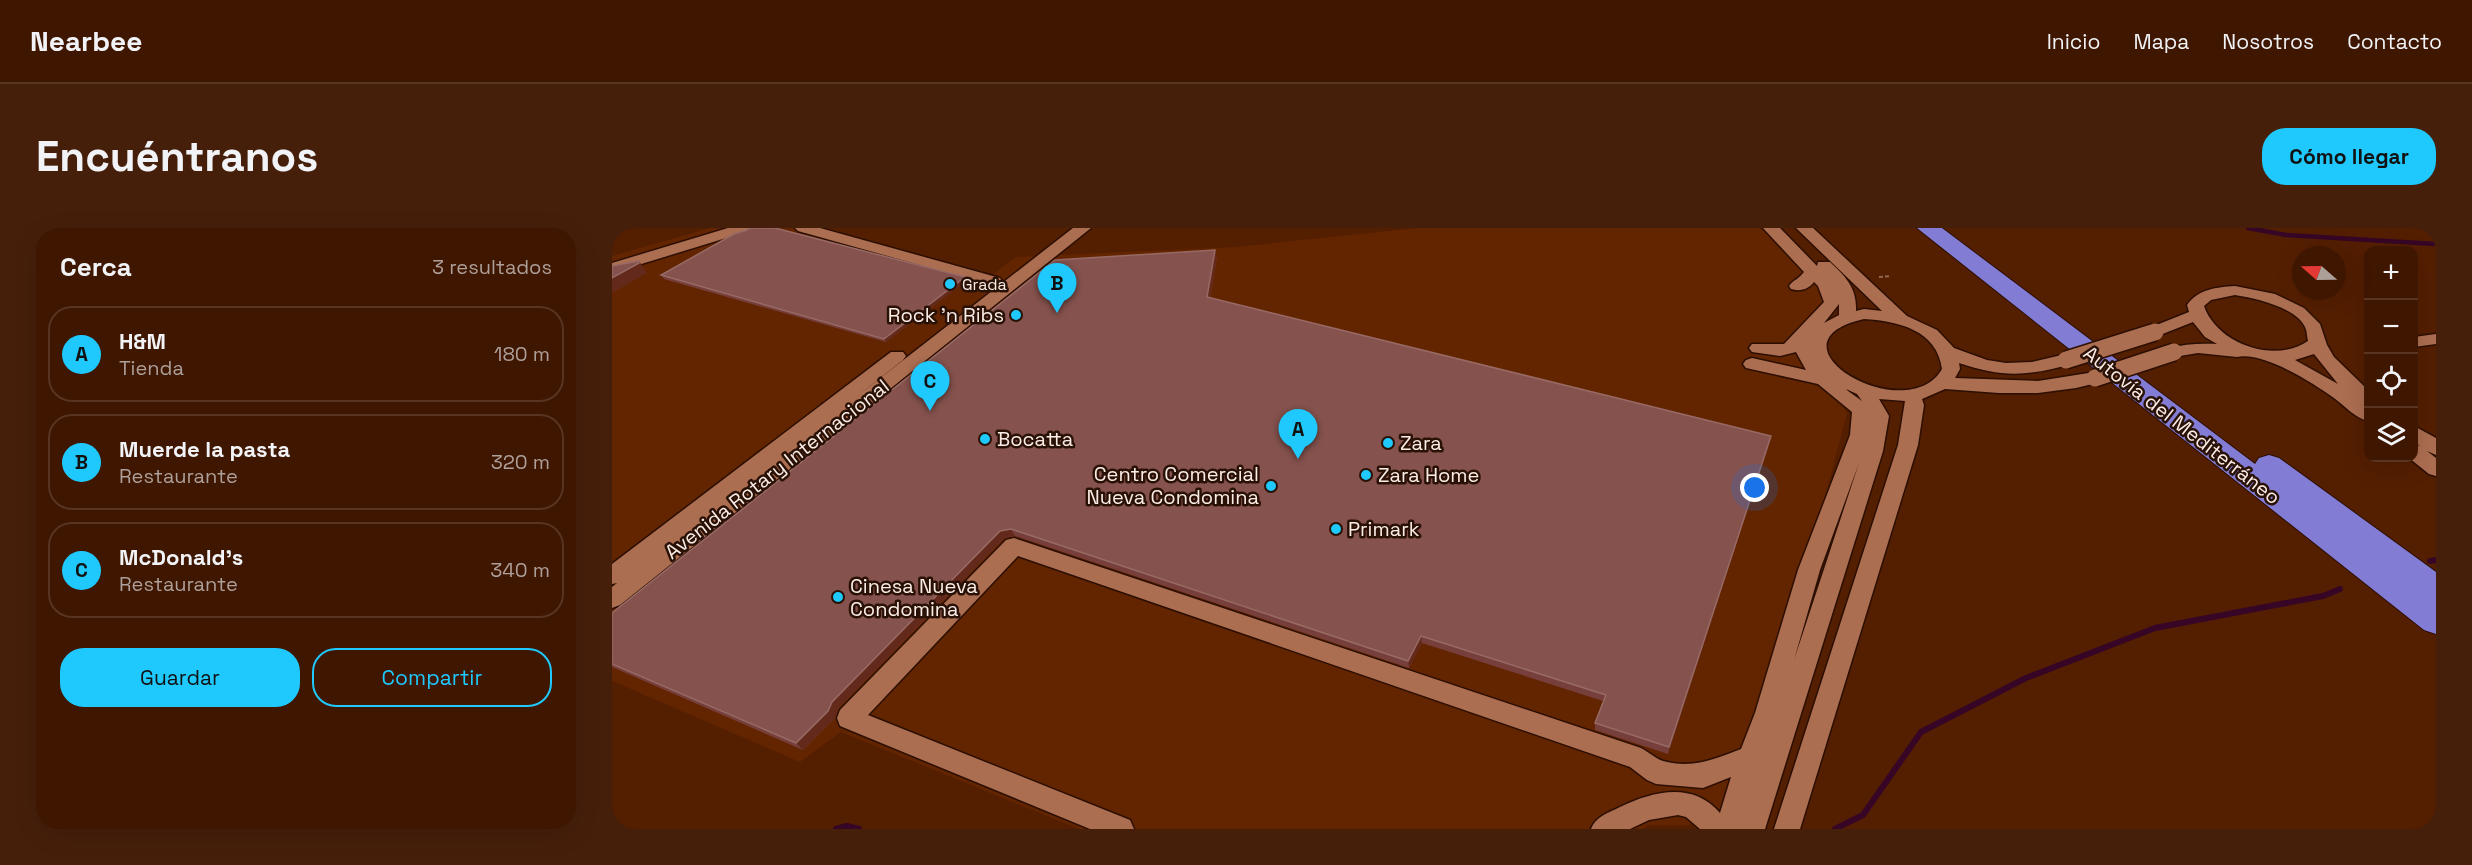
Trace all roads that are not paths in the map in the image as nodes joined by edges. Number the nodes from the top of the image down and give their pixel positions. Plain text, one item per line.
1 (744, 228) edge
2 (803, 228) edge
3 (1063, 228) edge
4 (1083, 228) edge
5 (1771, 228) edge
6 (1784, 228) edge
7 (1804, 228) edge
8 (1928, 228) edge
9 (1955, 228) edge
10 (1041, 256) junction
11 (612, 268) edge
12 (1813, 271) junction
13 (994, 281) junction
14 (1797, 286) dead end
15 (2196, 315) junction
16 (1847, 316) junction
17 (1901, 319) junction
18 (1806, 332) junction
19 (2436, 339) edge
20 (2418, 341) edge
21 (2317, 343) junction
22 (1948, 352) junction
23 (2268, 355) junction
24 (1825, 380) junction
25 (1941, 383) junction
26 (1864, 390) junction
27 (1912, 395) junction
28 (2364, 396) edge
29 (2364, 412) edge
30 (2418, 435) edge
31 (2436, 448) edge
32 (2418, 454) edge
33 (761, 461) junction
34 (2436, 469) edge
35 (743, 496) junction
36 (612, 576) edge
37 (2436, 590) edge
38 (612, 599) edge
39 (1819, 619) junction
40 (2436, 620) edge
41 (1767, 713) junction
42 (1752, 756) junction
43 (1121, 829) edge
44 (1604, 829) edge
45 (1717, 829) edge
46 (1729, 829) edge
47 (1752, 829) edge
48 (1787, 829) edge

1 - 11 street
2 - 13 street
3 - 10 street, Avenida Rotary Internacional
4 - 10 street, Avenida Rotary Internacional
5 - 12 street
6 - 16 street
7 - 17 street
8 - 40 highway, Autovía del Mediterráneo
9 - 37 highway, Autovía del Mediterráneo
10 - 13 street, Avenida Rotary Internacional
10 - 35 street, Avenida Rotary Internacional
12 - 14 street
12 - 18 street
13 - 33 street, Avenida Rotary Internacional
15 - 21 street
15 - 22 street, bridge
15 - 23 street
16 - 17 street
16 - 26 street
17 - 22 street
18 - 24 street
18 - 24 street
19 - 20 street
21 - 23 street
21 - 28 street
22 - 25 street
23 - 25 street, bridge
23 - 29 street
24 - 41 street
25 - 27 street
26 - 27 street
26 - 39 street
27 - 48 street
30 - 31 street
32 - 34 street
33 - 35 street
33 - 36 street, Avenida Rotary Internacional
35 - 38 street, Avenida Rotary Internacional
39 - 41 street
39 - 47 street
41 - 42 street
42 - 43 street
42 - 46 street
44 - 45 street

